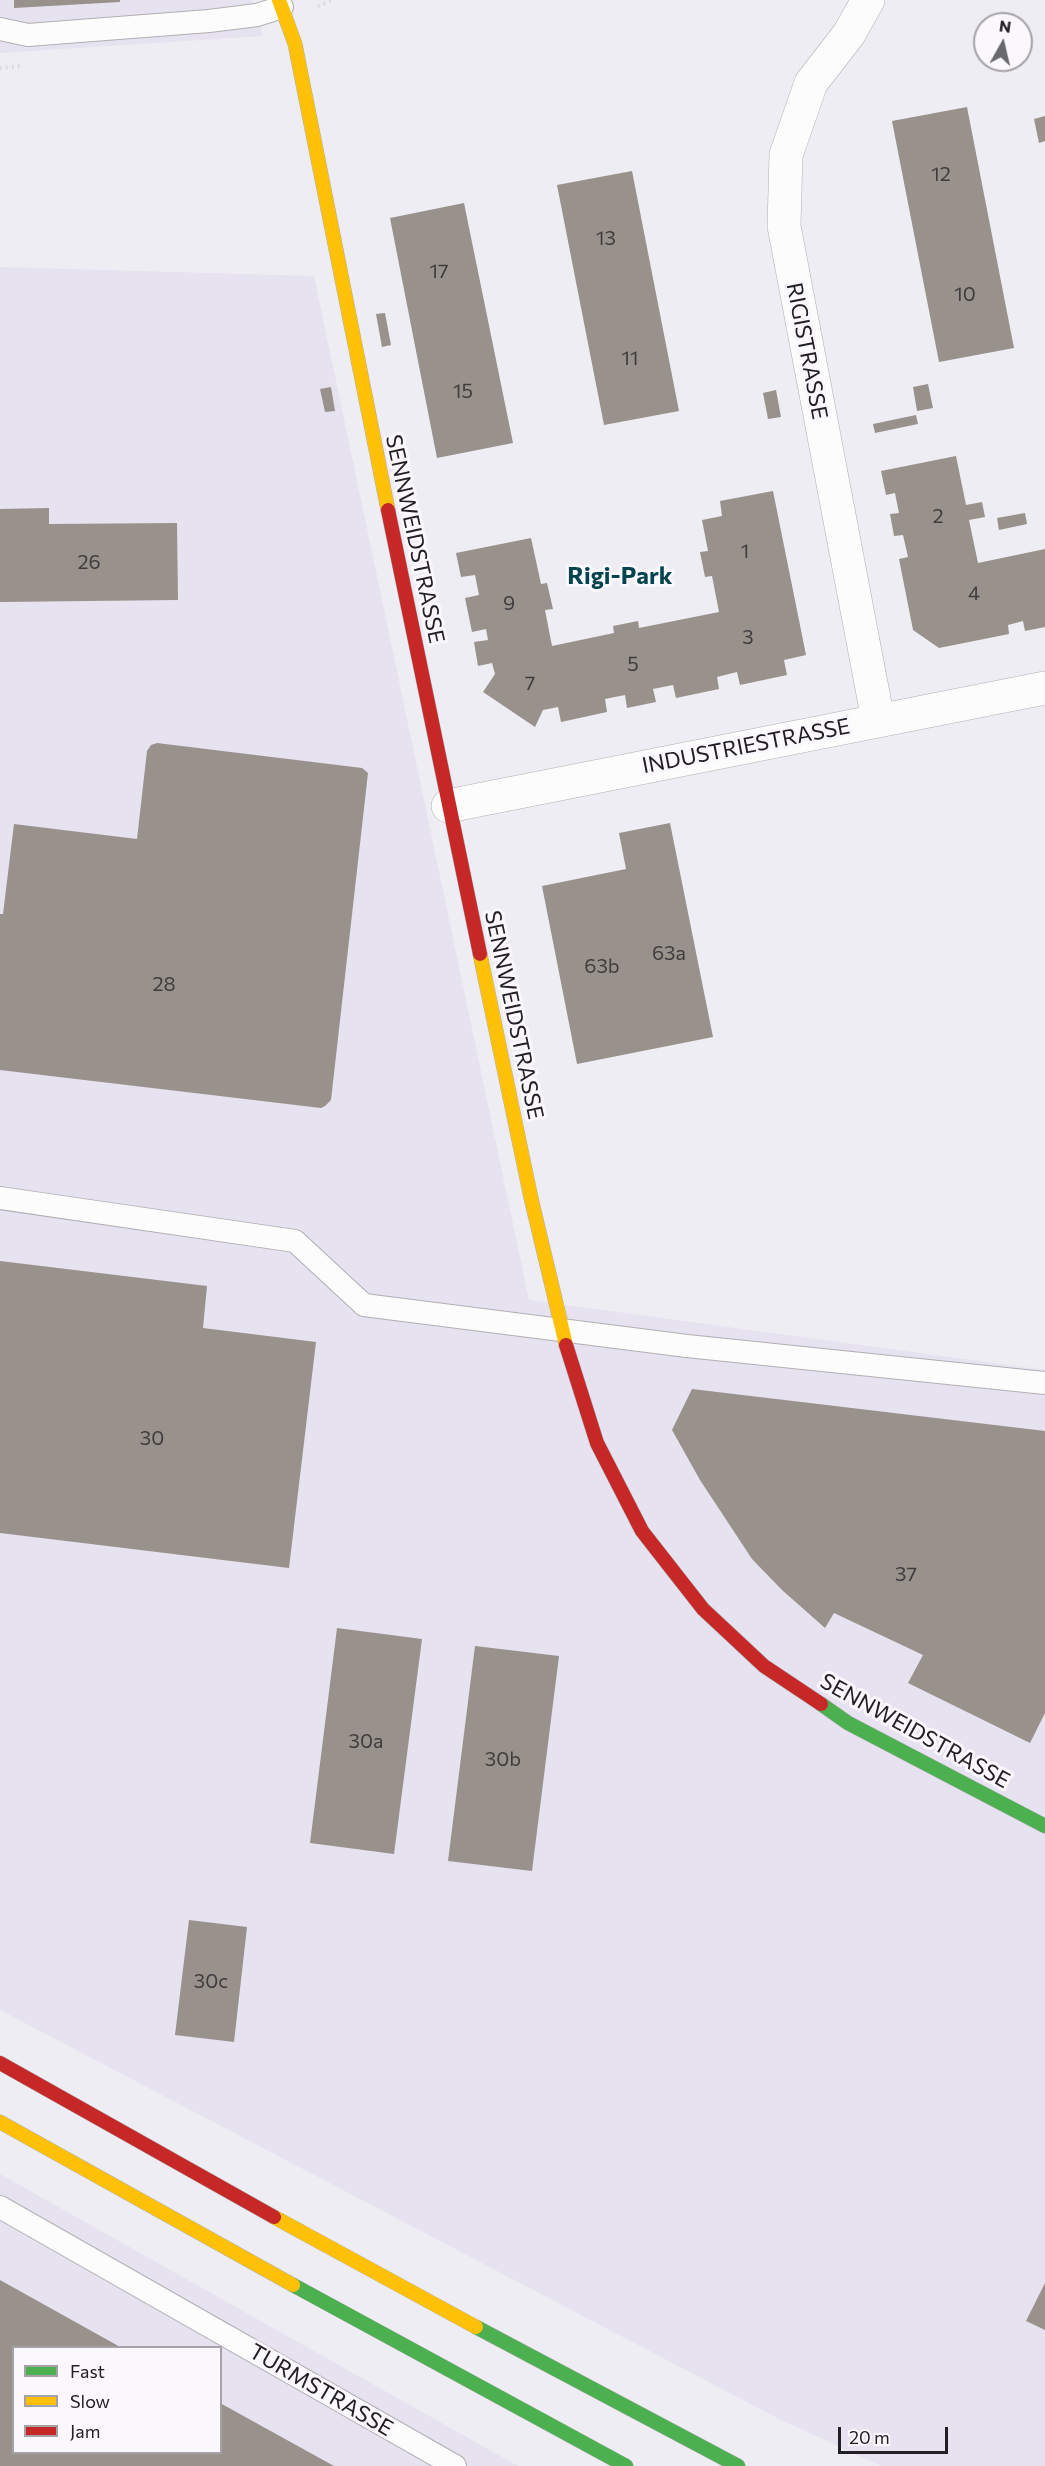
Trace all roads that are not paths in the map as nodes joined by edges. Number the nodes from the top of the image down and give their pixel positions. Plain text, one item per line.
1 (868, 0) edge
2 (280, 3) edge
3 (0, 29) edge
4 (1045, 688) edge
5 (878, 720) junction
6 (448, 806) junction
7 (0, 1198) edge
8 (562, 1329) junction
9 (1045, 1383) edge
10 (1045, 1826) edge
11 (0, 2063) edge
12 (0, 2122) edge
13 (0, 2207) edge
14 (455, 2466) edge
15 (626, 2466) edge
16 (738, 2466) edge

1 - 5 street, RIGISTRASSE
2 - 3 lane
2 - 6 main road, SENNWEIDSTRASSE
4 - 5 street, INDUSTRIESTRASSE
5 - 6 street, INDUSTRIESTRASSE
6 - 8 main road, SENNWEIDSTRASSE
7 - 8 lane
8 - 9 lane
8 - 10 main road, SENNWEIDSTRASSE
11 - 16 main road
12 - 15 main road
13 - 14 lane, TURMSTRASSE

